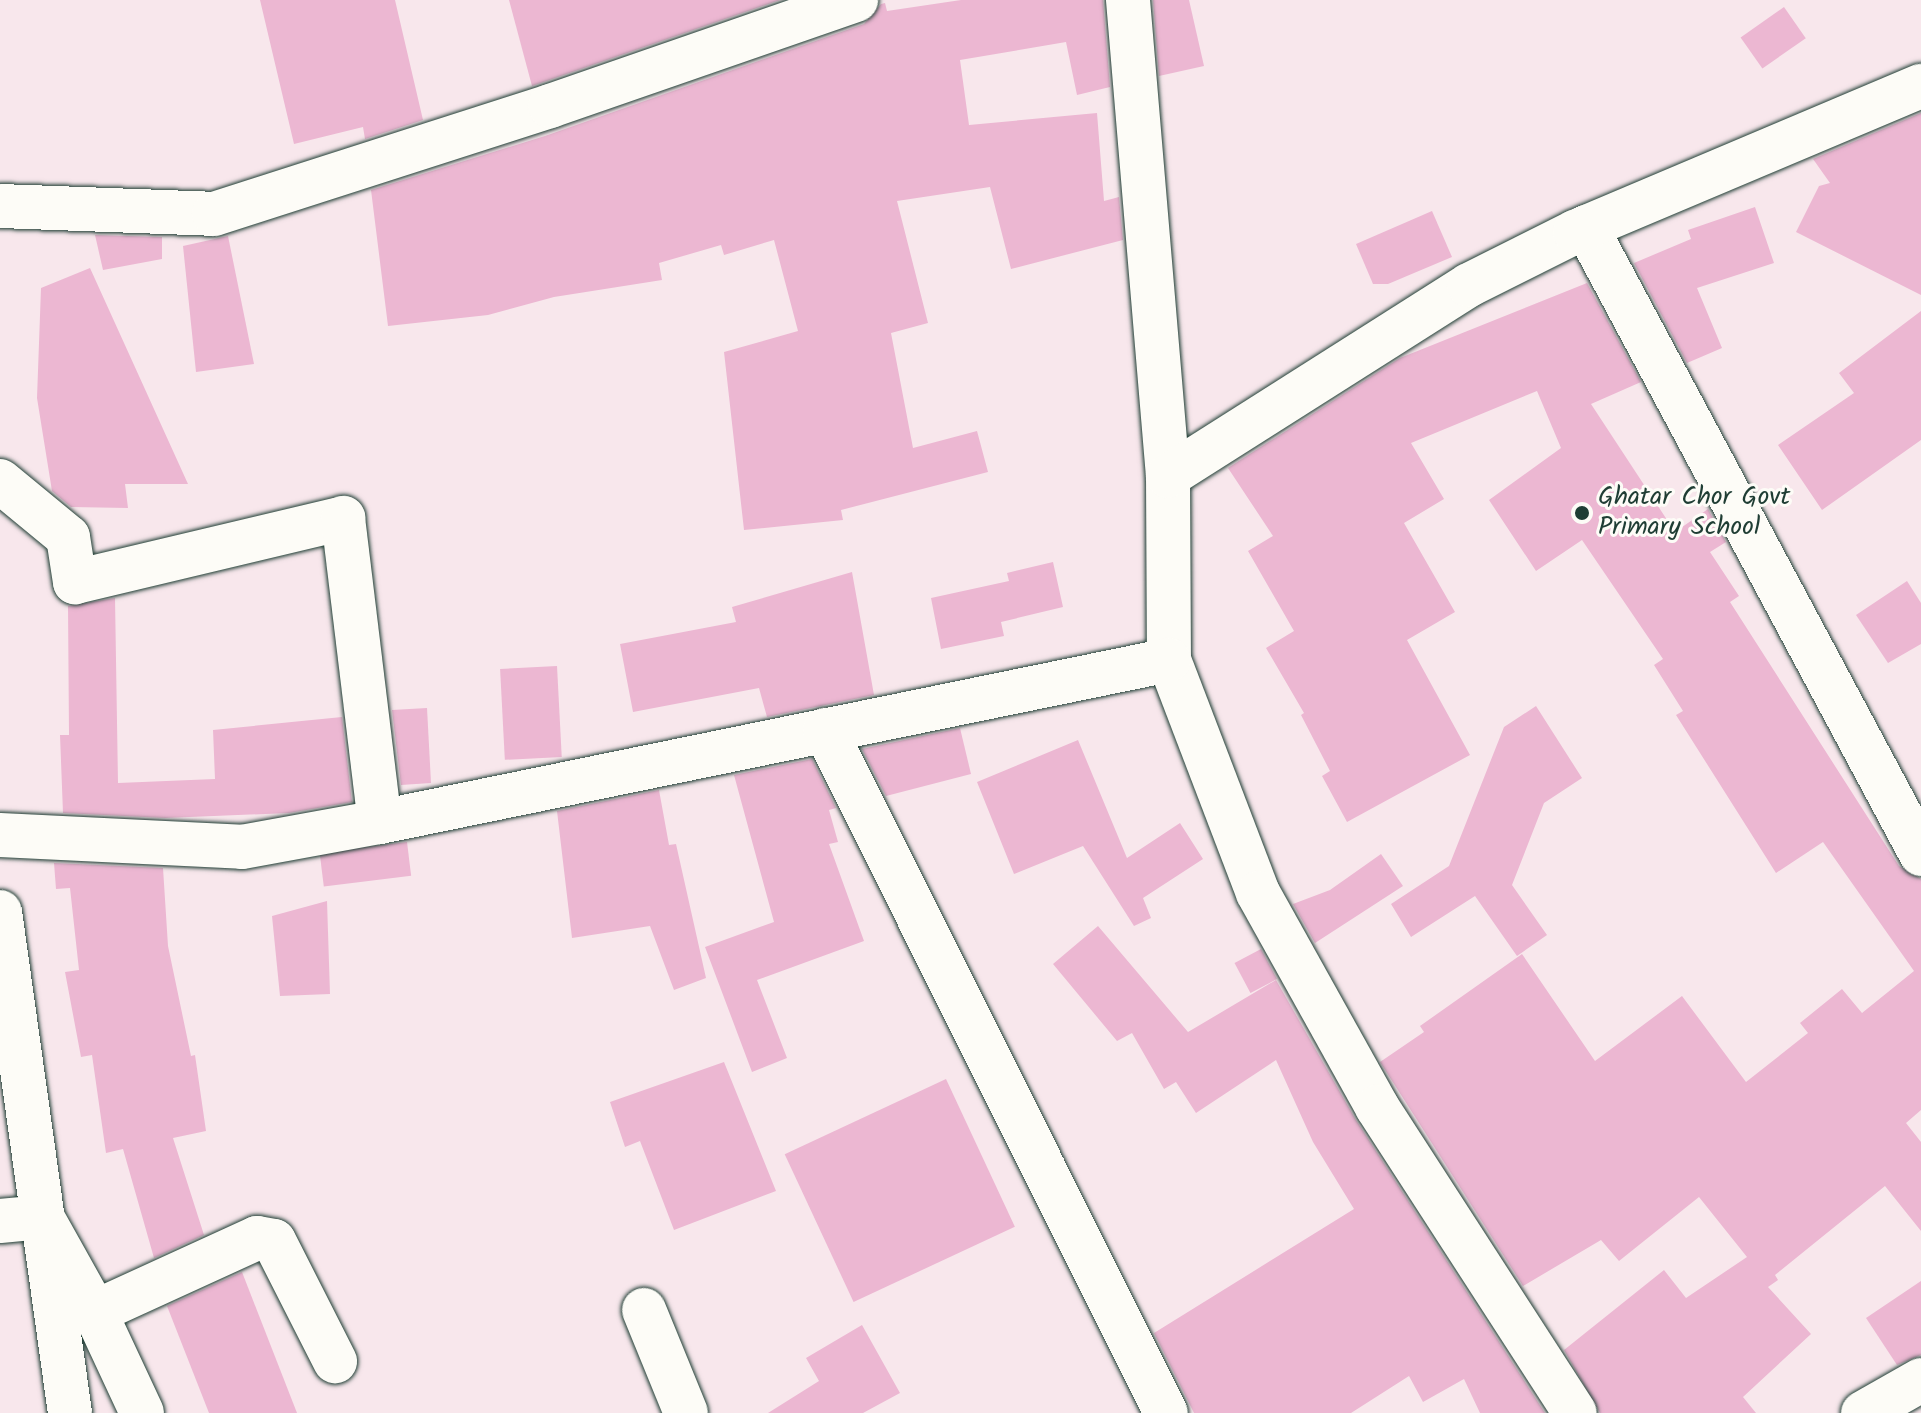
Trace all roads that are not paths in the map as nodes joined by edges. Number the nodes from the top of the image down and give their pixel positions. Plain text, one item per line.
1 (856, 0) edge
2 (1128, 0) edge
3 (1921, 86) edge
4 (0, 206) edge
5 (1586, 227) junction
6 (1168, 476) junction
7 (0, 481) edge
8 (1169, 660) junction
9 (825, 730) junction
10 (380, 822) junction
11 (0, 835) edge
12 (1921, 854) edge
13 (0, 912) edge
14 (21, 1219) edge
15 (644, 1310) dead end
16 (95, 1312) junction
17 (335, 1361) dead end
18 (1921, 1380) edge
19 (70, 1413) edge
20 (142, 1413) edge
21 (686, 1413) edge
22 (1166, 1413) edge
23 (1575, 1413) edge
24 (1863, 1413) edge

1 - 4 street
2 - 6 street
3 - 5 street
5 - 6 street
5 - 12 street
6 - 8 street
7 - 10 street
8 - 9 street
8 - 23 street
9 - 10 street
9 - 22 street
10 - 11 street
13 - 14 street
14 - 16 street
14 - 19 street
15 - 21 street
16 - 17 street
16 - 20 street
18 - 24 street

